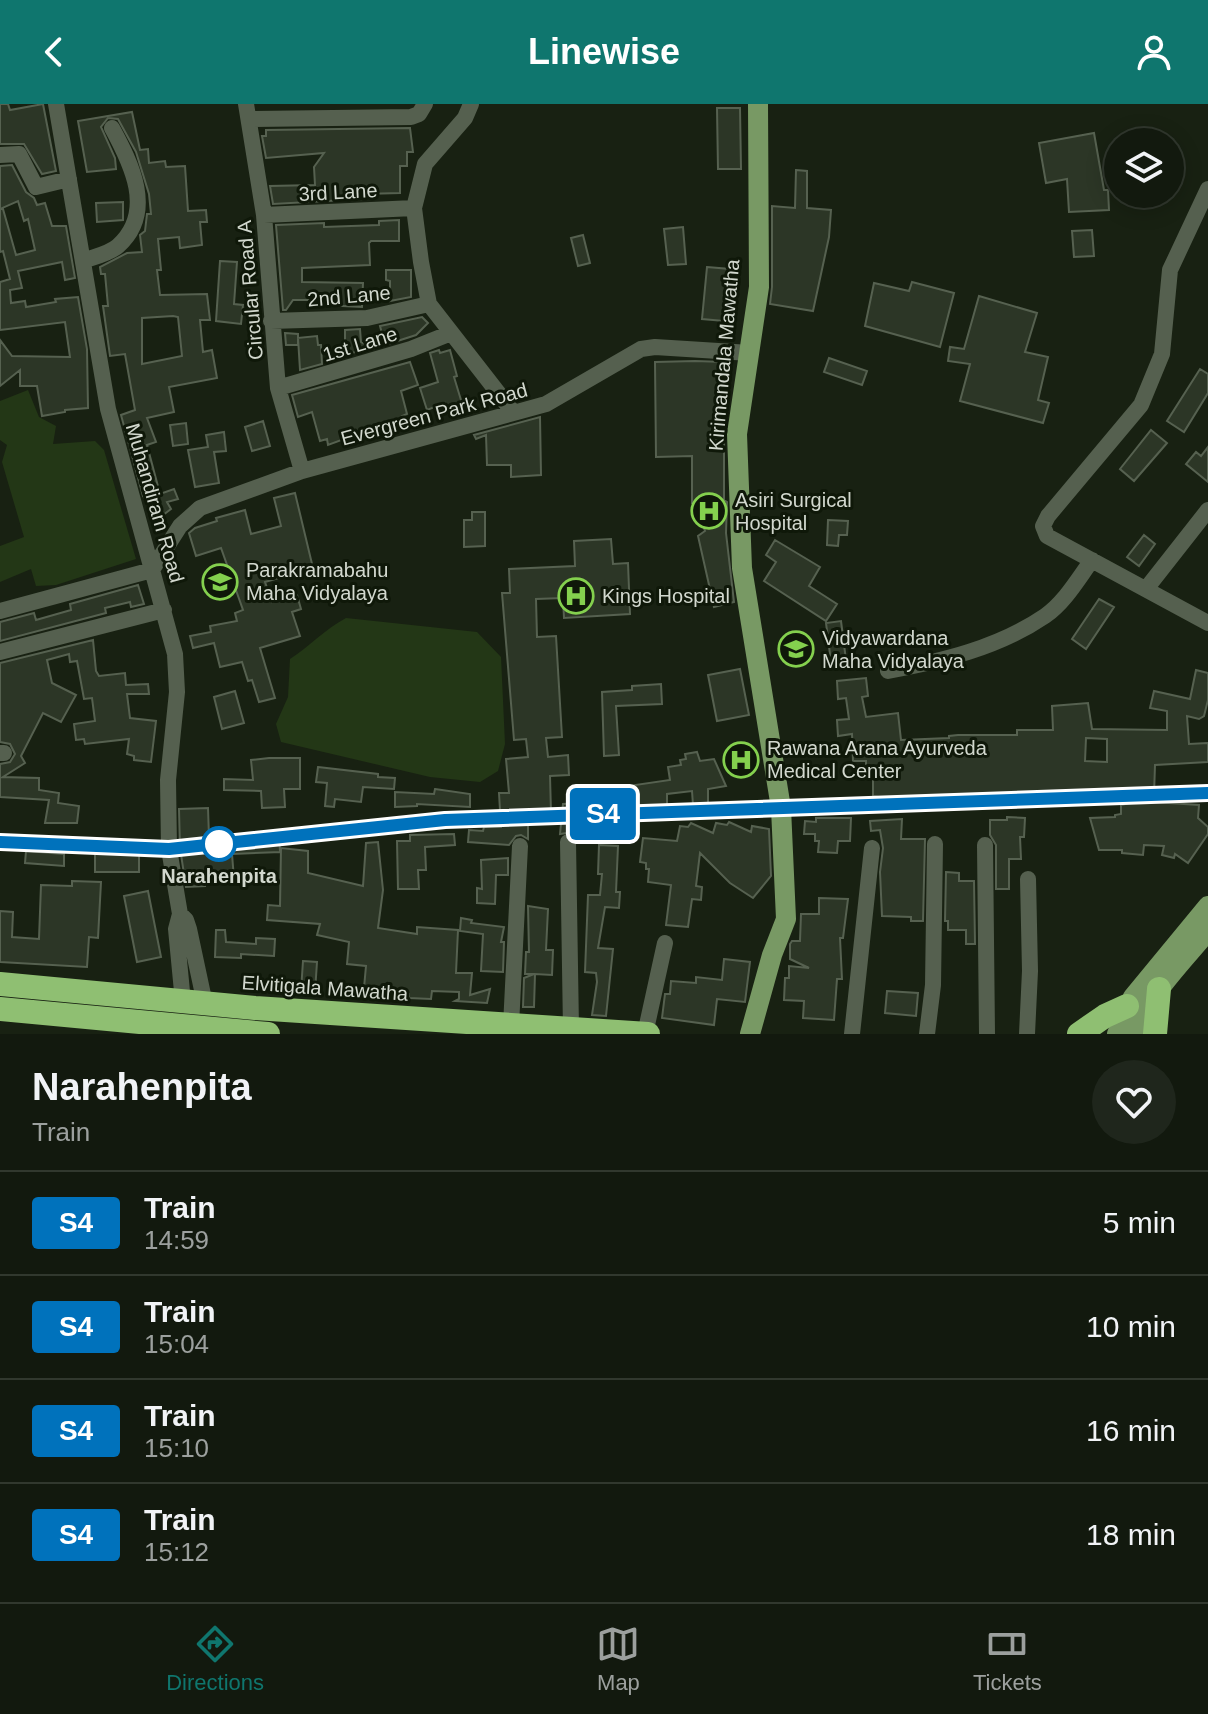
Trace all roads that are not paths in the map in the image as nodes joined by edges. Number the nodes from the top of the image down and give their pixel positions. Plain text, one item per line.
1 (56, 104) edge
2 (425, 104) edge
3 (471, 104) edge
4 (758, 104) edge
5 (248, 111) edge
6 (112, 128) dead end
7 (0, 155) edge
8 (69, 179) junction
9 (1208, 189) edge
10 (414, 208) junction
11 (264, 215) junction
12 (83, 261) junction
13 (429, 304) junction
14 (271, 321) junction
15 (451, 333) junction
16 (750, 353) junction
17 (278, 388) junction
18 (513, 412) junction
19 (302, 471) junction
20 (1208, 510) edge
21 (1092, 560) junction
22 (152, 570) junction
23 (1146, 589) junction
24 (164, 610) junction
25 (0, 611) edge
26 (1208, 623) edge
27 (0, 652) edge
28 (888, 671) dead end
29 (568, 842) dead end
30 (935, 844) dead end
31 (985, 845) dead end
32 (520, 846) dead end
33 (872, 848) dead end
34 (1028, 879) dead end
35 (1208, 906) edge
36 (1208, 931) edge
37 (665, 943) dead end
38 (0, 984) edge
39 (1159, 989) junction
40 (194, 1003) junction
41 (1127, 1006) junction
42 (0, 1009) edge
43 (511, 1026) junction
44 (571, 1029) junction
45 (199, 1031) edge
46 (268, 1034) edge
47 (646, 1034) edge
48 (750, 1034) edge
49 (852, 1034) edge
50 (927, 1034) edge
51 (987, 1034) edge
52 (1027, 1034) edge
53 (1079, 1034) edge
54 (1117, 1034) edge
55 (1133, 1034) edge
56 (1155, 1034) edge

1 - 8 street, Muhandiram Road
2 - 5 street
3 - 10 street
4 - 16 main road, Kirimandala Mawatha
5 - 11 street, Circular Road A
6 - 12 street
7 - 8 street
8 - 12 street, Muhandiram Road
9 - 21 street
10 - 11 street, 3rd Lane
10 - 13 street
11 - 14 street, Circular Road A
12 - 22 street, Muhandiram Road
13 - 14 street, 2nd Lane
13 - 15 street
14 - 17 street, Circular Road A
15 - 17 street, 1st Lane
15 - 18 street
16 - 18 street, Evergreen Park Road
16 - 48 main road, Kirimandala Mawatha
17 - 19 street, Circular Road A
18 - 19 street, Evergreen Park Road
19 - 22 street, Evergreen Park Road
20 - 23 street
21 - 23 street
21 - 28 street
22 - 24 street, Muhandiram Road
22 - 25 street
23 - 26 street
24 - 27 street
24 - 40 street, Muhandiram Road
29 - 44 street
30 - 50 street
31 - 51 street
32 - 43 street
33 - 49 street
34 - 52 street
35 - 41 main road
36 - 39 main road
37 - 47 street
38 - 40 highway, Elvitigala Mawatha
39 - 55 main road
39 - 56 highway
40 - 43 highway, Elvitigala Mawatha
40 - 45 main road
41 - 53 highway
41 - 54 main road
42 - 45 highway
43 - 44 highway, Elvitigala Mawatha
44 - 47 highway, Elvitigala Mawatha
45 - 46 highway

